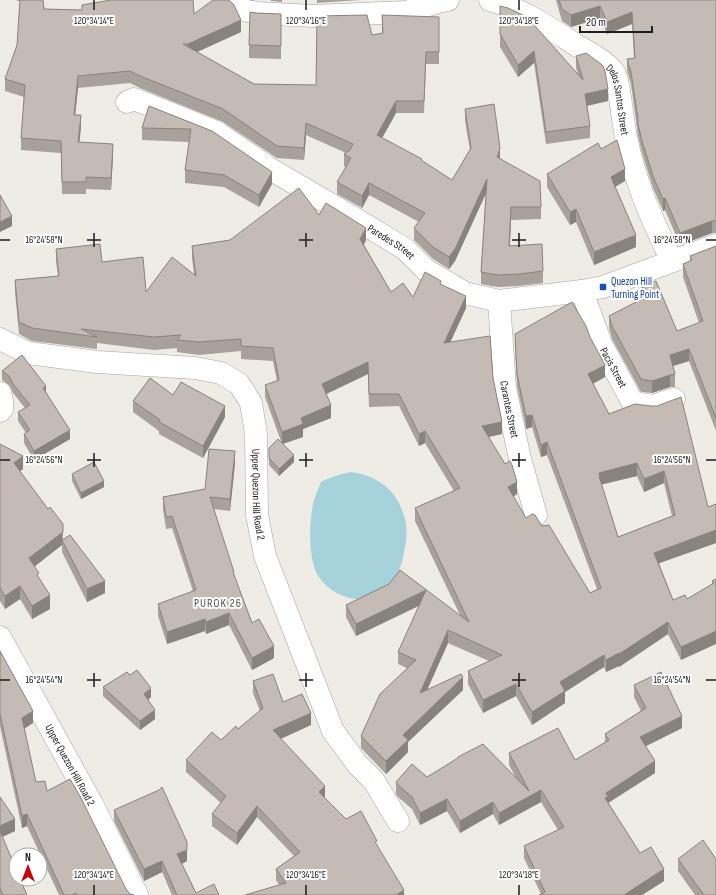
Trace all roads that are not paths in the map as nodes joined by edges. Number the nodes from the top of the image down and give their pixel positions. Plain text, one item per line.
1 (235, 0) edge
2 (448, 0) edge
3 (490, 0) edge
4 (127, 102) dead end
5 (716, 245) edge
6 (672, 261) junction
7 (582, 291) junction
8 (499, 301) junction
9 (0, 339) edge
10 (0, 393) edge
11 (674, 399) edge
12 (0, 411) edge
13 (536, 515) edge
14 (0, 637) edge
15 (398, 821) dead end
16 (137, 895) edge

1 - 2 street
3 - 6 street, Delos Santos Street
4 - 8 street, Paredes Street
5 - 6 street, Paredes Street
6 - 7 street, Paredes Street
7 - 8 street, Paredes Street
7 - 11 street, Pacis Street
8 - 13 street, Carantes Street
9 - 15 street, Upper Quezon Hill Road 2
10 - 12 street
14 - 16 street, Upper Quezon Hill Road 2

